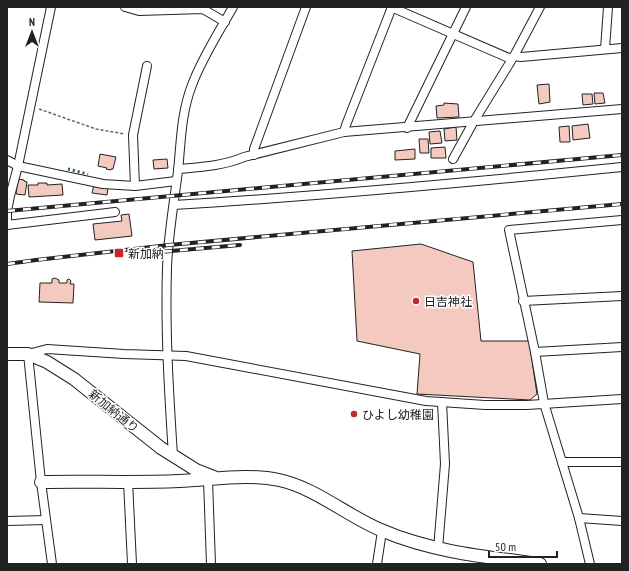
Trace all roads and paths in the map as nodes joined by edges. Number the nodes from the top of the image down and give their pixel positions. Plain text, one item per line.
1 (51, 7) edge
2 (125, 7) edge
3 (233, 7) edge
4 (306, 7) edge
5 (391, 7) edge
6 (466, 7) edge
7 (540, 7) edge
8 (608, 7) edge
9 (225, 22) junction
10 (453, 33) junction
11 (622, 48) edge
12 (604, 49) junction
13 (512, 57) junction
14 (147, 66) dead end
15 (30, 107) junction
16 (622, 108) edge
17 (474, 121) junction
18 (407, 128) junction
19 (344, 132) junction
20 (133, 135) junction
21 (254, 155) junction
22 (453, 159) dead end
23 (7, 160) edge
24 (18, 166) junction
25 (622, 167) edge
26 (178, 169) junction
27 (176, 181) junction
28 (135, 186) junction
29 (174, 205) junction
30 (115, 212) dead end
31 (622, 220) edge
32 (7, 225) edge
33 (622, 296) edge
34 (523, 301) junction
35 (622, 347) edge
36 (535, 352) junction
37 (7, 354) edge
38 (28, 354) junction
39 (166, 355) junction
40 (622, 399) edge
41 (442, 402) junction
42 (544, 403) junction
43 (172, 456) junction
44 (562, 462) junction
45 (622, 462) edge
46 (213, 479) junction
47 (128, 481) junction
48 (41, 482) junction
49 (579, 518) junction
50 (46, 520) junction
51 (7, 521) edge
52 (622, 521) edge
53 (382, 531) junction
54 (438, 549) junction
55 (52, 564) edge
56 (132, 564) edge
57 (211, 564) edge
58 (377, 564) edge
59 (540, 564) edge
60 (590, 564) edge

1 - 15 street
2 - 9 street
3 - 9 street
4 - 21 street
5 - 10 street
5 - 19 street
6 - 10 street
7 - 13 street
8 - 12 street
9 - 26 street
10 - 13 street
10 - 18 street
11 - 12 street
12 - 13 street
13 - 17 street
14 - 20 street
15 - 20 path
15 - 24 street
16 - 17 street
17 - 18 street
17 - 22 street
18 - 19 street
19 - 21 street
20 - 28 street
21 - 26 street
23 - 24 street
24 - 28 street
24 - 32 street
25 - 29 street
26 - 27 street
27 - 28 street
27 - 29 street
29 - 39 street
30 - 32 street
31 - 34 street
33 - 34 street
34 - 36 street
35 - 36 street
36 - 42 street
37 - 38 street, 新加納通り
38 - 39 street
38 - 43 street, 新加納通り
38 - 48 street
39 - 41 street
39 - 43 street
40 - 42 street
41 - 42 street
41 - 54 street
42 - 44 street
43 - 46 street, 新加納通り
44 - 45 street
44 - 49 street
46 - 47 street
46 - 53 street
46 - 57 street
47 - 48 street
47 - 56 street
48 - 50 street
49 - 52 street
49 - 60 street
50 - 51 street
50 - 55 street
53 - 54 street
53 - 58 street
54 - 59 street

